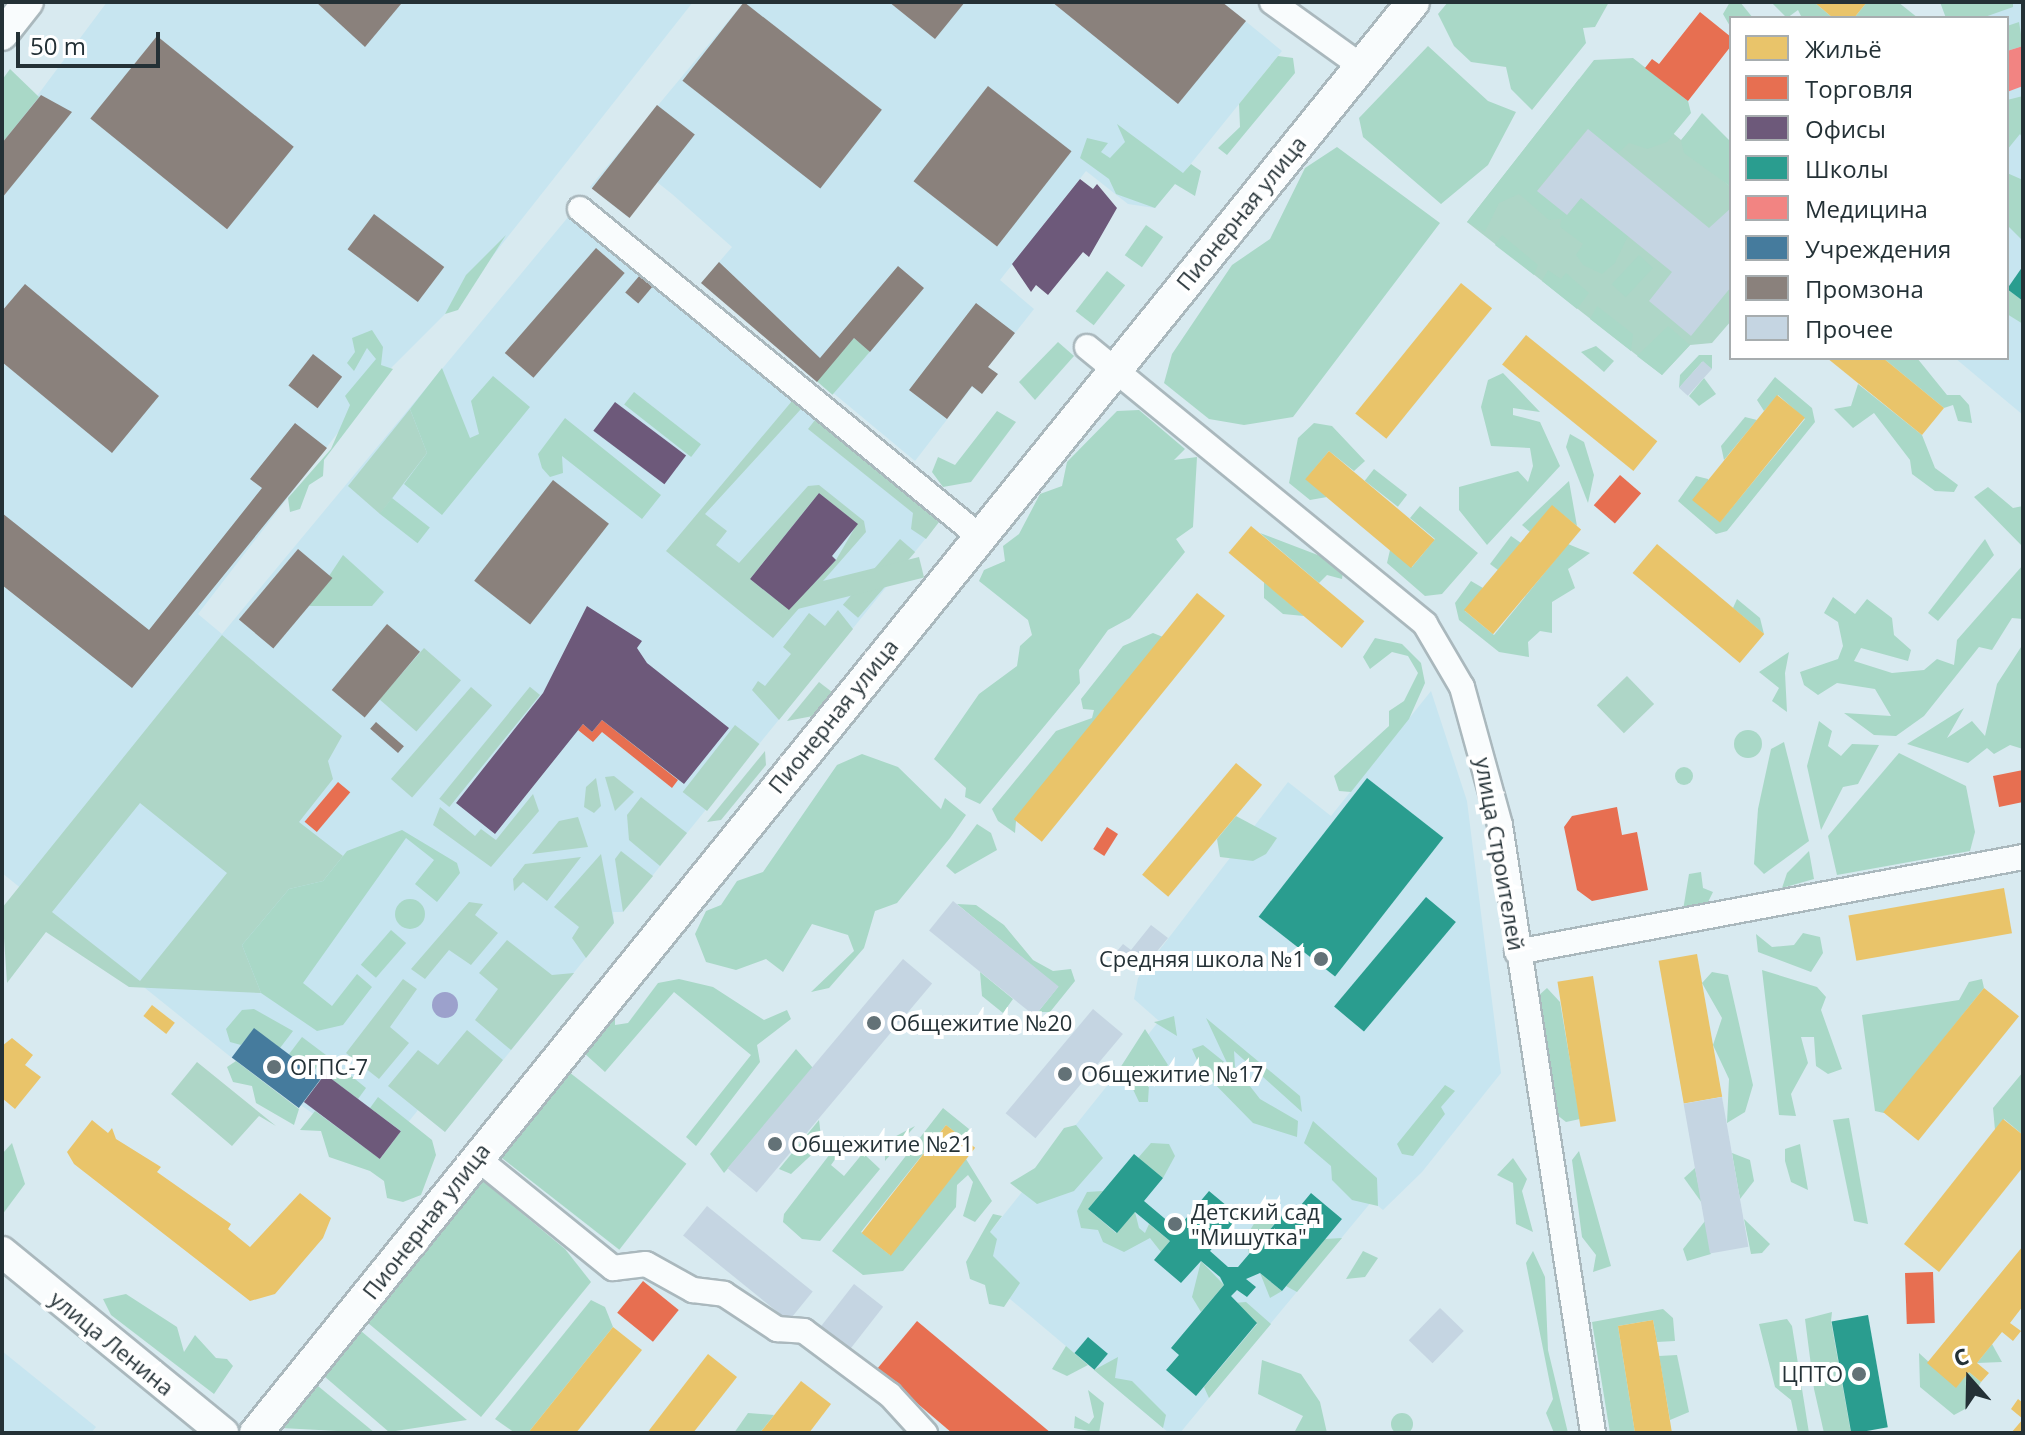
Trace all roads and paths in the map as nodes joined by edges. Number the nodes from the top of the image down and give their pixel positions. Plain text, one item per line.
1 (28, 2) edge
2 (1272, 2) edge
3 (1413, 2) edge
4 (2, 35) edge
5 (1361, 66) junction
6 (580, 209) dead end
7 (1087, 347) dead end
8 (1116, 365) junction
9 (979, 536) junction
10 (2023, 857) edge
11 (1517, 952) junction
12 (477, 1158) junction
13 (2, 1252) edge
14 (223, 1433) edge
15 (256, 1433) edge
16 (925, 1433) edge
17 (1593, 1433) edge

1 - 4 street
2 - 5 street
3 - 5 main road, Пионерная улица
5 - 8 main road, Пионерная улица
6 - 9 street
7 - 8 street, улица Строителей
8 - 9 main road, Пионерная улица
8 - 11 street, улица Строителей
9 - 12 main road, Пионерная улица
10 - 11 street
11 - 17 street, улица Строителей
12 - 15 main road, Пионерная улица
12 - 16 street
13 - 14 street, улица Ленина

